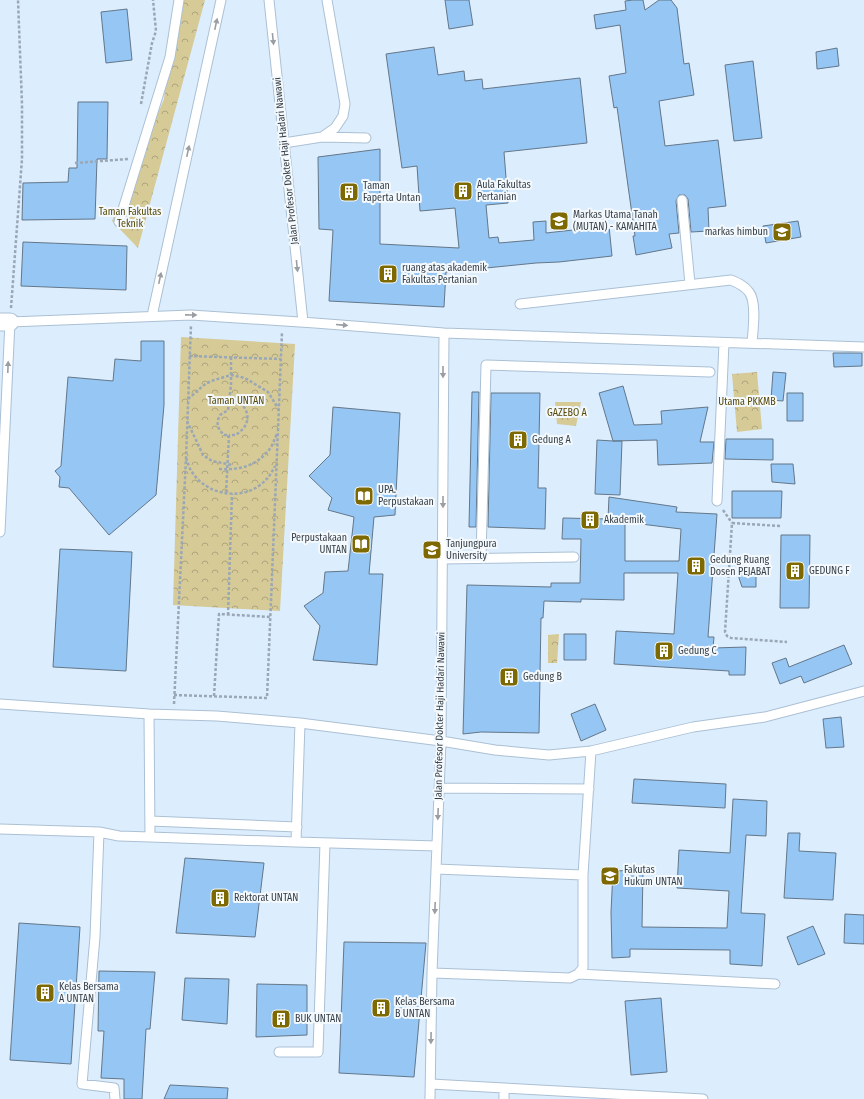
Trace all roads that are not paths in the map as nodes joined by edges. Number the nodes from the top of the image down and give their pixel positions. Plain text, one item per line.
1 (179, 0) edge
2 (221, 0) edge
3 (269, 0) edge
4 (327, 0) edge
5 (322, 137) junction
6 (366, 138) dead end
7 (284, 143) junction
8 (682, 200) dead end
9 (119, 222) dead end
10 (690, 284) junction
11 (520, 304) dead end
12 (152, 316) junction
13 (5, 322) edge
14 (303, 322) junction
15 (444, 333) junction
16 (724, 343) junction
17 (752, 343) junction
18 (864, 347) edge
19 (710, 372) dead end
20 (717, 501) dead end
21 (0, 532) edge
22 (574, 557) dead end
23 (481, 558) junction
24 (443, 559) junction
25 (864, 691) edge
26 (0, 704) edge
27 (149, 714) junction
28 (300, 723) junction
29 (441, 741) junction
30 (591, 751) junction
31 (439, 788) junction
32 (589, 789) junction
33 (150, 821) junction
34 (297, 827) junction
35 (0, 829) edge
36 (99, 832) junction
37 (150, 837) junction
38 (296, 842) junction
39 (324, 843) junction
40 (437, 846) junction
41 (436, 869) junction
42 (583, 875) junction
43 (432, 972) junction
44 (578, 974) junction
45 (775, 984) dead end
46 (279, 1052) dead end
47 (431, 1084) junction
48 (504, 1088) junction
49 (527, 1089) junction
50 (606, 1096) edge
51 (628, 1097) edge
52 (685, 1098) edge
53 (114, 1099) edge
54 (430, 1099) edge
55 (504, 1099) edge
56 (527, 1099) edge
57 (703, 1099) edge

1 - 9 lane
12 -> 2 lane
3 -> 7 lane, Jalan Profesor Dokter Haji Hadari Nawawi
4 - 5 lane
5 - 6 lane
5 - 7 lane
7 -> 14 lane, Jalan Profesor Dokter Haji Hadari Nawawi
8 - 10 lane
10 - 11 lane
10 - 17 lane
12 - 13 lane
12 -> 14 lane
21 -> 13 lane
14 -> 15 lane
15 - 16 lane
15 -> 24 lane, Jalan Profesor Dokter Haji Hadari Nawawi
16 - 17 lane
16 - 20 lane
17 - 18 lane
19 - 23 lane
22 - 23 lane
23 - 24 lane
24 - 29 lane, Jalan Profesor Dokter Haji Hadari Nawawi
25 - 30 lane
26 - 27 lane
27 - 28 lane
27 - 33 lane
28 - 29 lane
28 - 34 lane
29 - 30 lane
29 - 31 lane, Jalan Profesor Dokter Haji Hadari Nawawi
30 - 32 lane
31 - 32 lane
31 -> 40 lane, Jalan Profesor Dokter Haji Hadari Nawawi
32 - 42 lane
33 - 34 lane
33 - 37 lane
34 - 38 lane
35 - 36 lane
36 - 37 lane
36 - 53 lane
37 - 38 lane
38 - 39 lane
39 - 40 lane
39 - 46 lane
40 - 41 lane, Jalan Profesor Dokter Haji Hadari Nawawi
41 - 42 lane
41 -> 43 lane, Jalan Profesor Dokter Haji Hadari Nawawi
42 - 44 lane
43 - 44 lane
43 -> 47 lane, Jalan Profesor Dokter Haji Hadari Nawawi
44 - 45 lane
47 - 48 lane
47 - 54 lane, Jalan Profesor Dokter Haji Hadari Nawawi
48 - 49 lane
48 - 55 lane
49 - 50 lane
49 - 56 lane
50 - 51 lane
51 - 52 lane
52 - 57 lane

